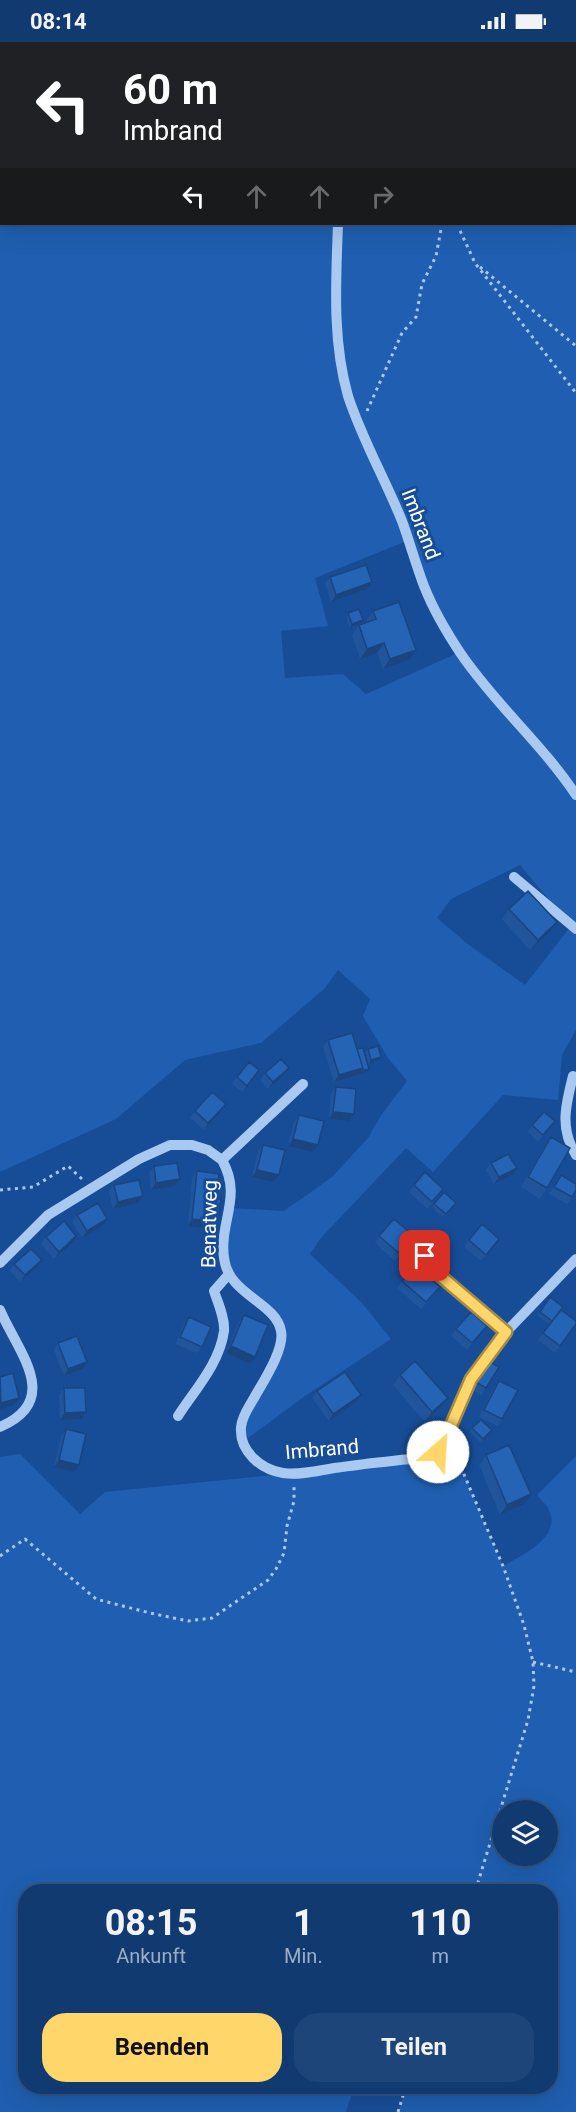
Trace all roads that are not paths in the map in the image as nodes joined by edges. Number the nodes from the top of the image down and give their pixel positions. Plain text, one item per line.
1 (338, 225) edge
2 (576, 795) edge
3 (514, 877) dead end
4 (576, 929) edge
5 (573, 1076) dead end
6 (303, 1084) dead end
7 (576, 1155) edge
8 (222, 1160) junction
9 (425, 1256) dead end
10 (576, 1259) edge
11 (0, 1263) edge
12 (229, 1274) junction
13 (0, 1310) edge
14 (506, 1332) junction
15 (177, 1416) dead end
16 (0, 1427) edge

1 - 2 street, Imbrand
3 - 4 street
5 - 7 street
6 - 8 street, Benatweg
8 - 11 street, Benatweg
8 - 12 street, Benatweg
9 - 14 street
10 - 14 street
12 - 14 street, Imbrand
12 - 15 street, Benatweg
13 - 16 street

